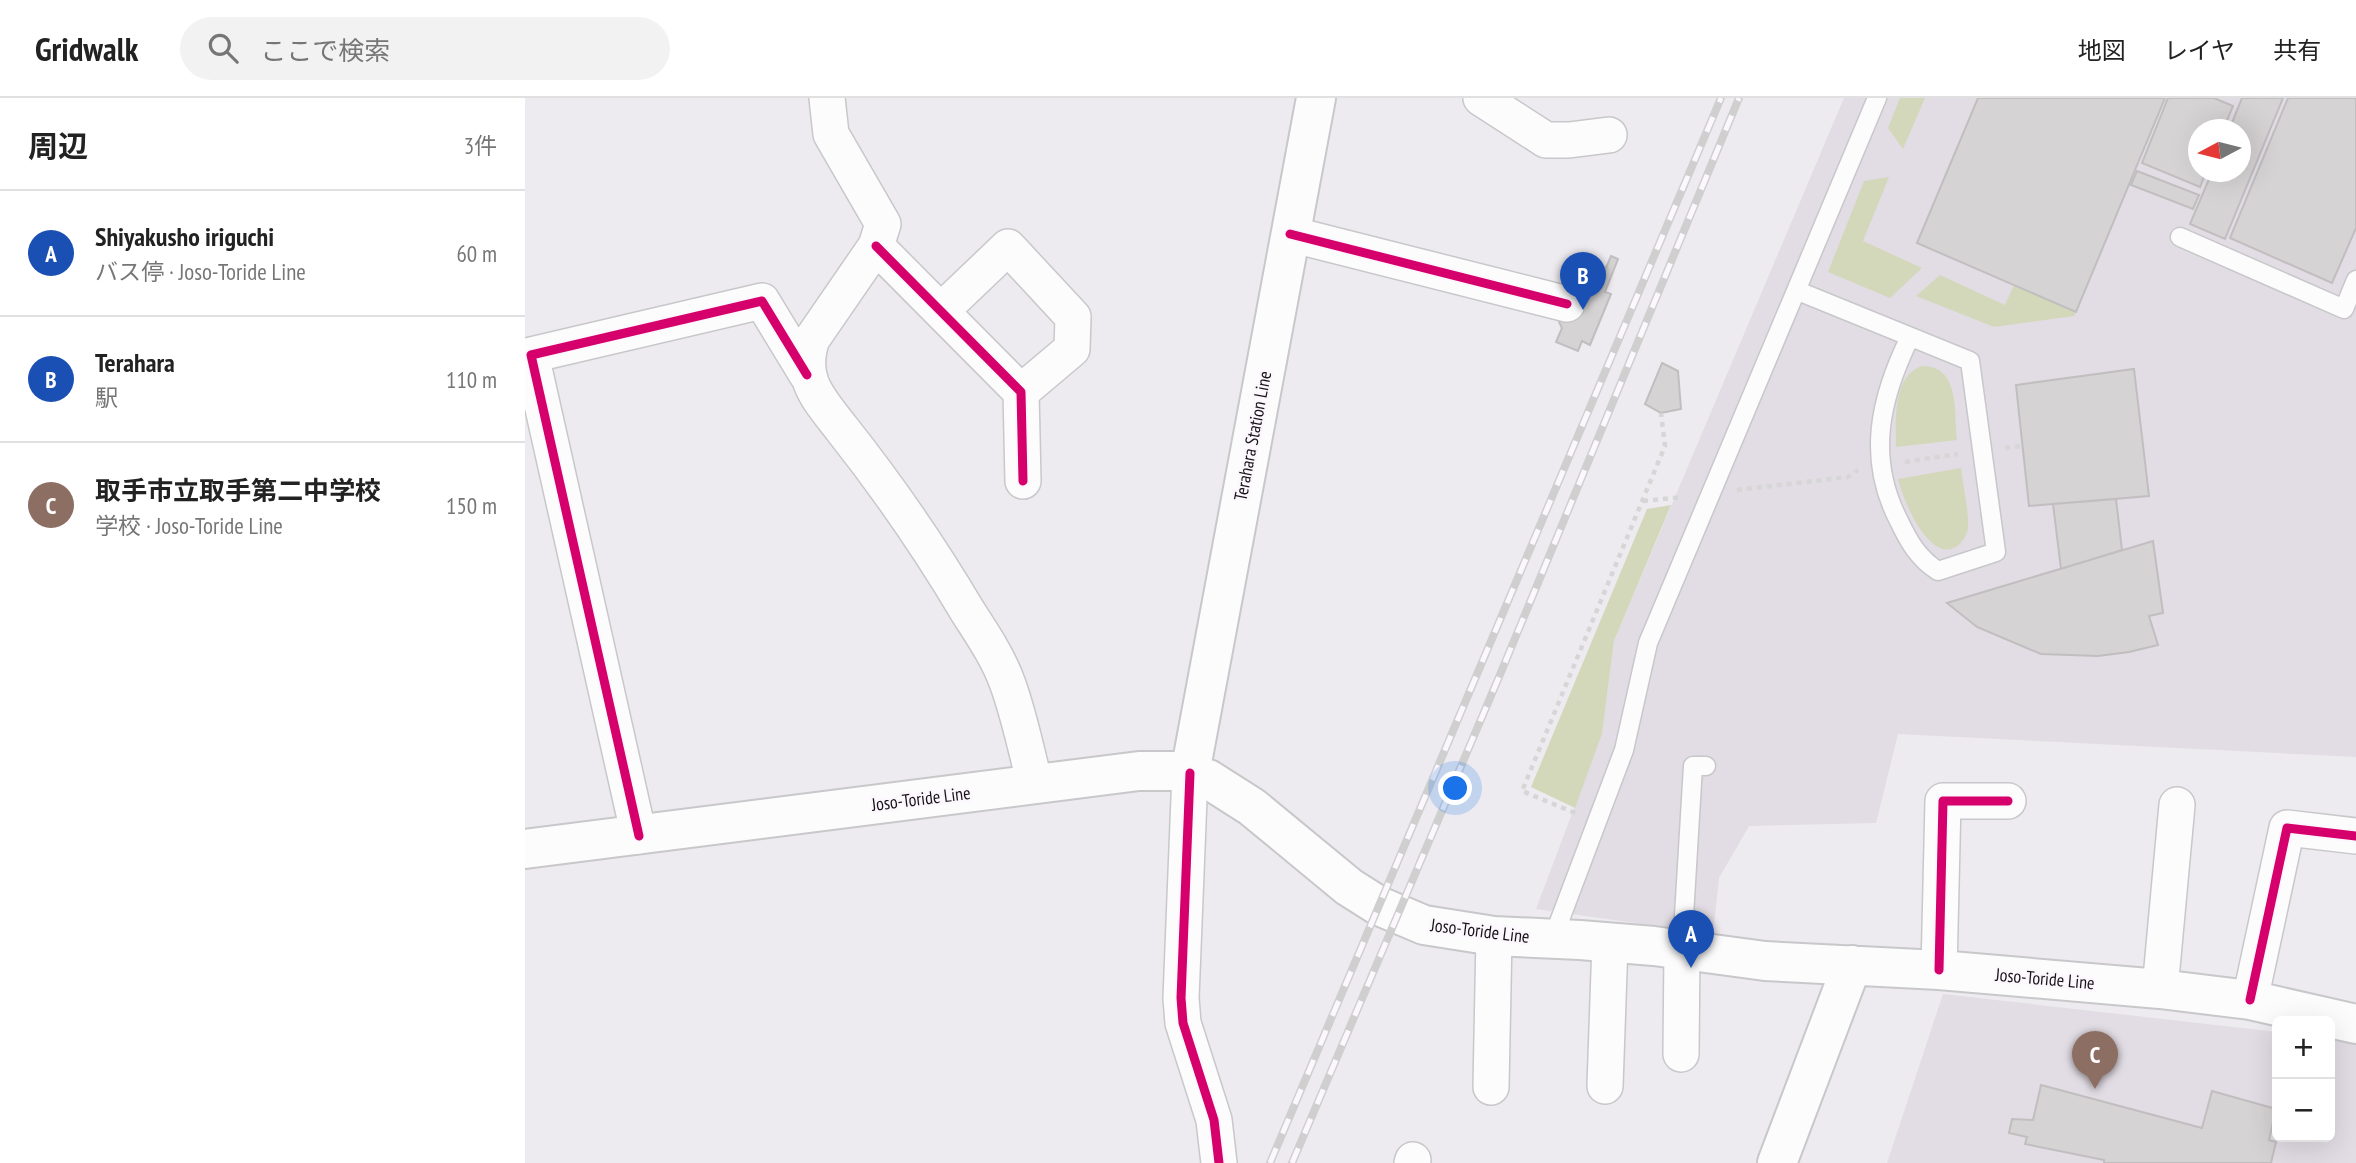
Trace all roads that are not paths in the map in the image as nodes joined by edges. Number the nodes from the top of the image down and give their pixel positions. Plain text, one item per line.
1 (827, 98) edge
2 (1316, 98) edge
3 (1481, 98) edge
4 (1877, 98) edge
5 (1609, 135) dead end
6 (1290, 234) junction
7 (2180, 237) dead end
8 (876, 246) junction
9 (2356, 280) edge
10 (1798, 291) junction
11 (1567, 304) dead end
12 (941, 311) junction
13 (1910, 337) junction
14 (807, 374) junction
15 (1021, 392) junction
16 (1023, 481) dead end
17 (1706, 766) dead end
18 (1189, 773) junction
19 (1035, 784) junction
20 (2008, 801) dead end
21 (2177, 805) dead end
22 (639, 836) junction
23 (2356, 836) edge
24 (525, 849) edge
25 (1494, 936) junction
26 (1553, 938) junction
27 (1609, 943) junction
28 (1682, 950) junction
29 (1853, 965) junction
30 (1940, 970) junction
31 (2160, 989) junction
32 (2250, 1000) junction
33 (2356, 1024) edge
34 (1681, 1054) dead end
35 (1605, 1086) dead end
36 (1491, 1087) dead end
37 (1219, 1163) edge
38 (1777, 1163) edge

1 - 8 street
2 - 6 main road, Terahara Station Line
3 - 5 street
4 - 10 lane
6 - 11 street
6 - 18 main road, Terahara Station Line
7 - 9 lane
8 - 12 street
8 - 14 street
10 - 13 lane
10 - 26 lane
12 - 15 street
12 - 15 street
13 - 13 lane
14 - 19 street
14 - 22 street
15 - 16 street
17 - 28 lane
18 - 19 main road, Joso-Toride Line
18 - 25 main road, Joso-Toride Line
18 - 37 street
19 - 22 main road, Joso-Toride Line
20 - 30 street
21 - 31 street
22 - 24 main road, Joso-Toride Line
23 - 32 street
25 - 26 main road, Joso-Toride Line
25 - 36 street
26 - 27 main road, Joso-Toride Line
27 - 28 main road, Joso-Toride Line
27 - 35 street
28 - 29 main road, Joso-Toride Line
28 - 34 street
29 - 30 main road, Joso-Toride Line
29 - 38 main road
30 - 31 main road, Joso-Toride Line
31 - 32 main road, Joso-Toride Line
32 - 33 main road, Joso-Toride Line

